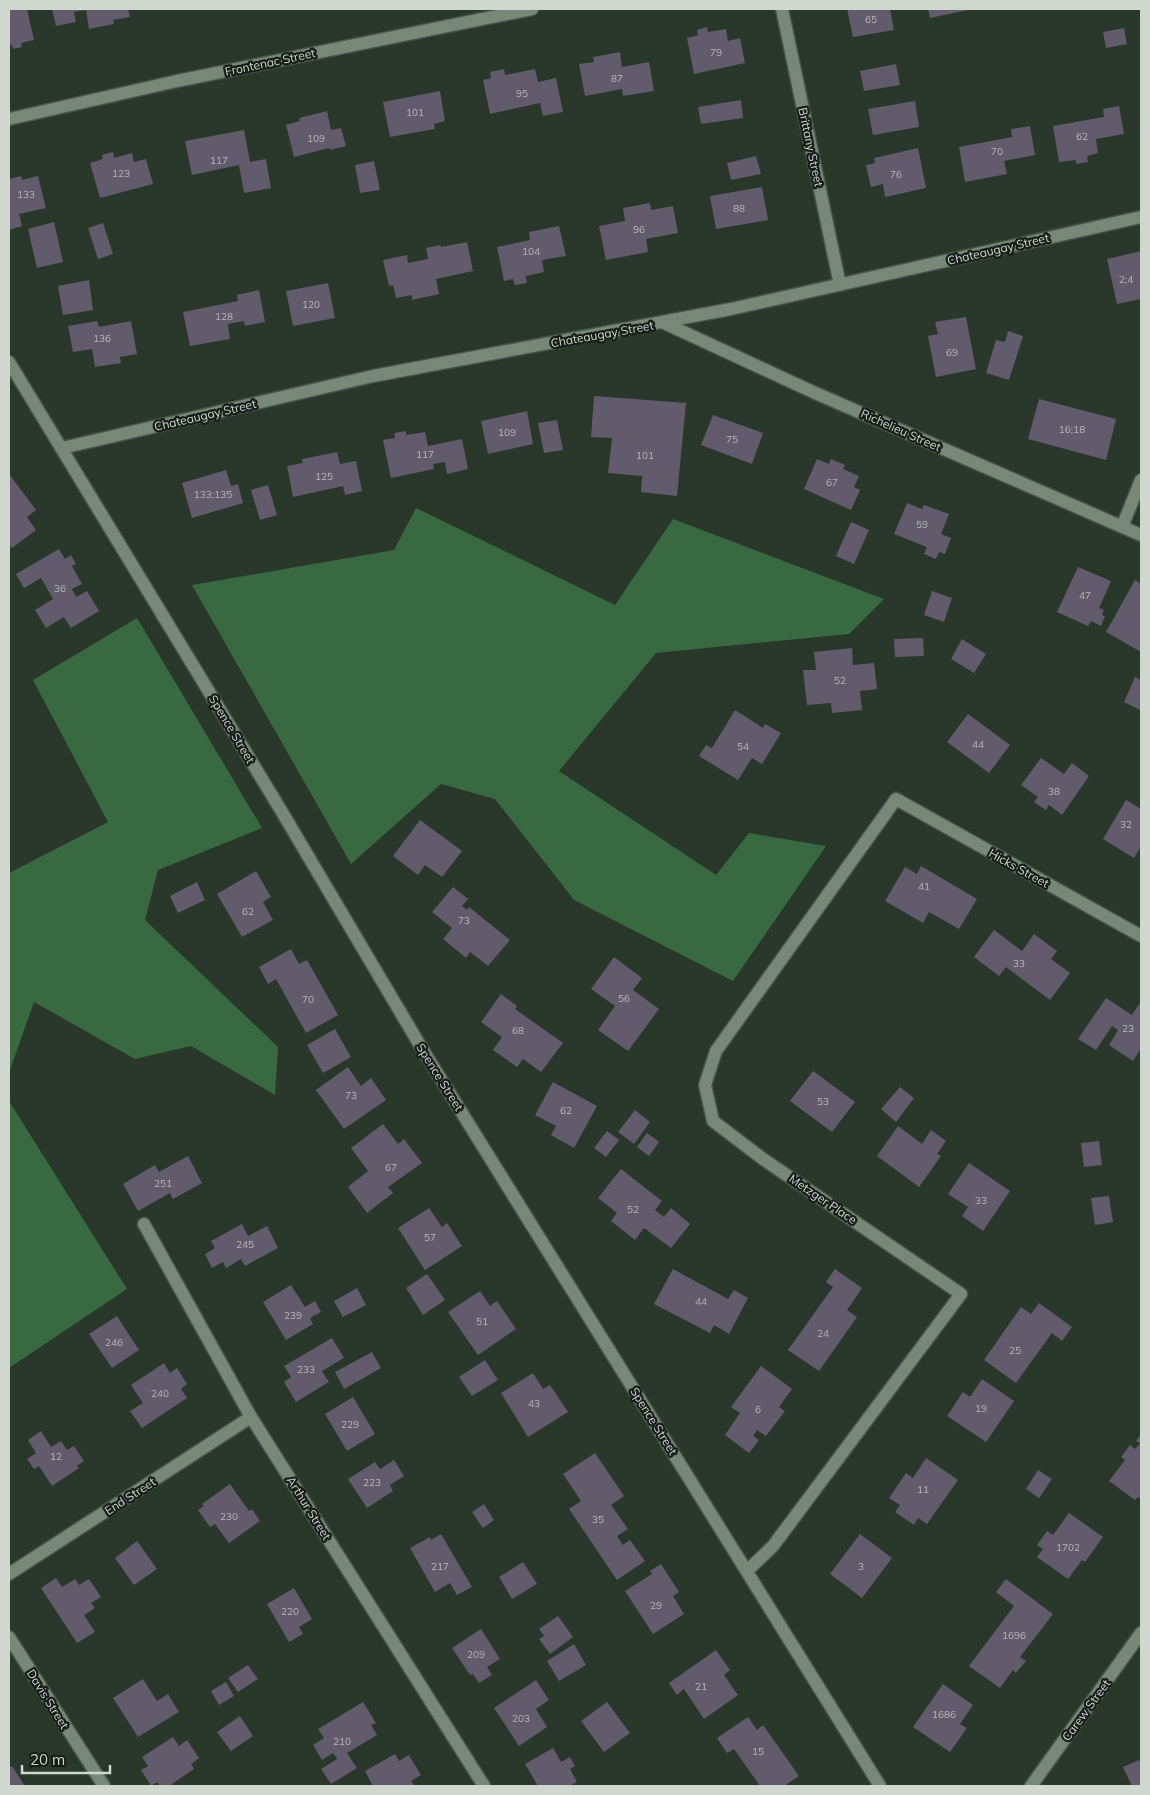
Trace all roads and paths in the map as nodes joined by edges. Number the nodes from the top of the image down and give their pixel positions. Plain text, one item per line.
1 (532, 9) edge
2 (782, 9) edge
3 (9, 119) edge
4 (1141, 217) edge
5 (840, 285) junction
6 (662, 322) junction
7 (9, 362) edge
8 (62, 448) junction
9 (1141, 480) edge
10 (1122, 527) junction
11 (1141, 535) edge
12 (896, 799) joint
13 (1141, 936) edge
14 (144, 1224) dead end
15 (251, 1418) junction
16 (747, 1571) junction
17 (9, 1574) edge
18 (1141, 1633) edge
19 (9, 1636) edge
20 (104, 1786) edge
21 (484, 1786) edge
22 (880, 1786) edge
23 (1031, 1786) edge

1 - 3 street, Frontenac Street
2 - 5 street, Brittany Street
4 - 5 street, Chateaugay Street
5 - 6 street, Chateaugay Street
6 - 8 street, Chateaugay Street
6 - 10 street, Richelieu Street
7 - 8 street, Spence Street
8 - 16 street, Spence Street
9 - 10 street
10 - 11 street, Richelieu Street
12 - 13 street, Hicks Street
12 - 16 street, Metzger Place
14 - 15 street, Arthur Street
15 - 17 street, End Street
15 - 21 street, Arthur Street
16 - 22 street, Spence Street
18 - 23 street, Carew Street
19 - 20 street, Davis Street

